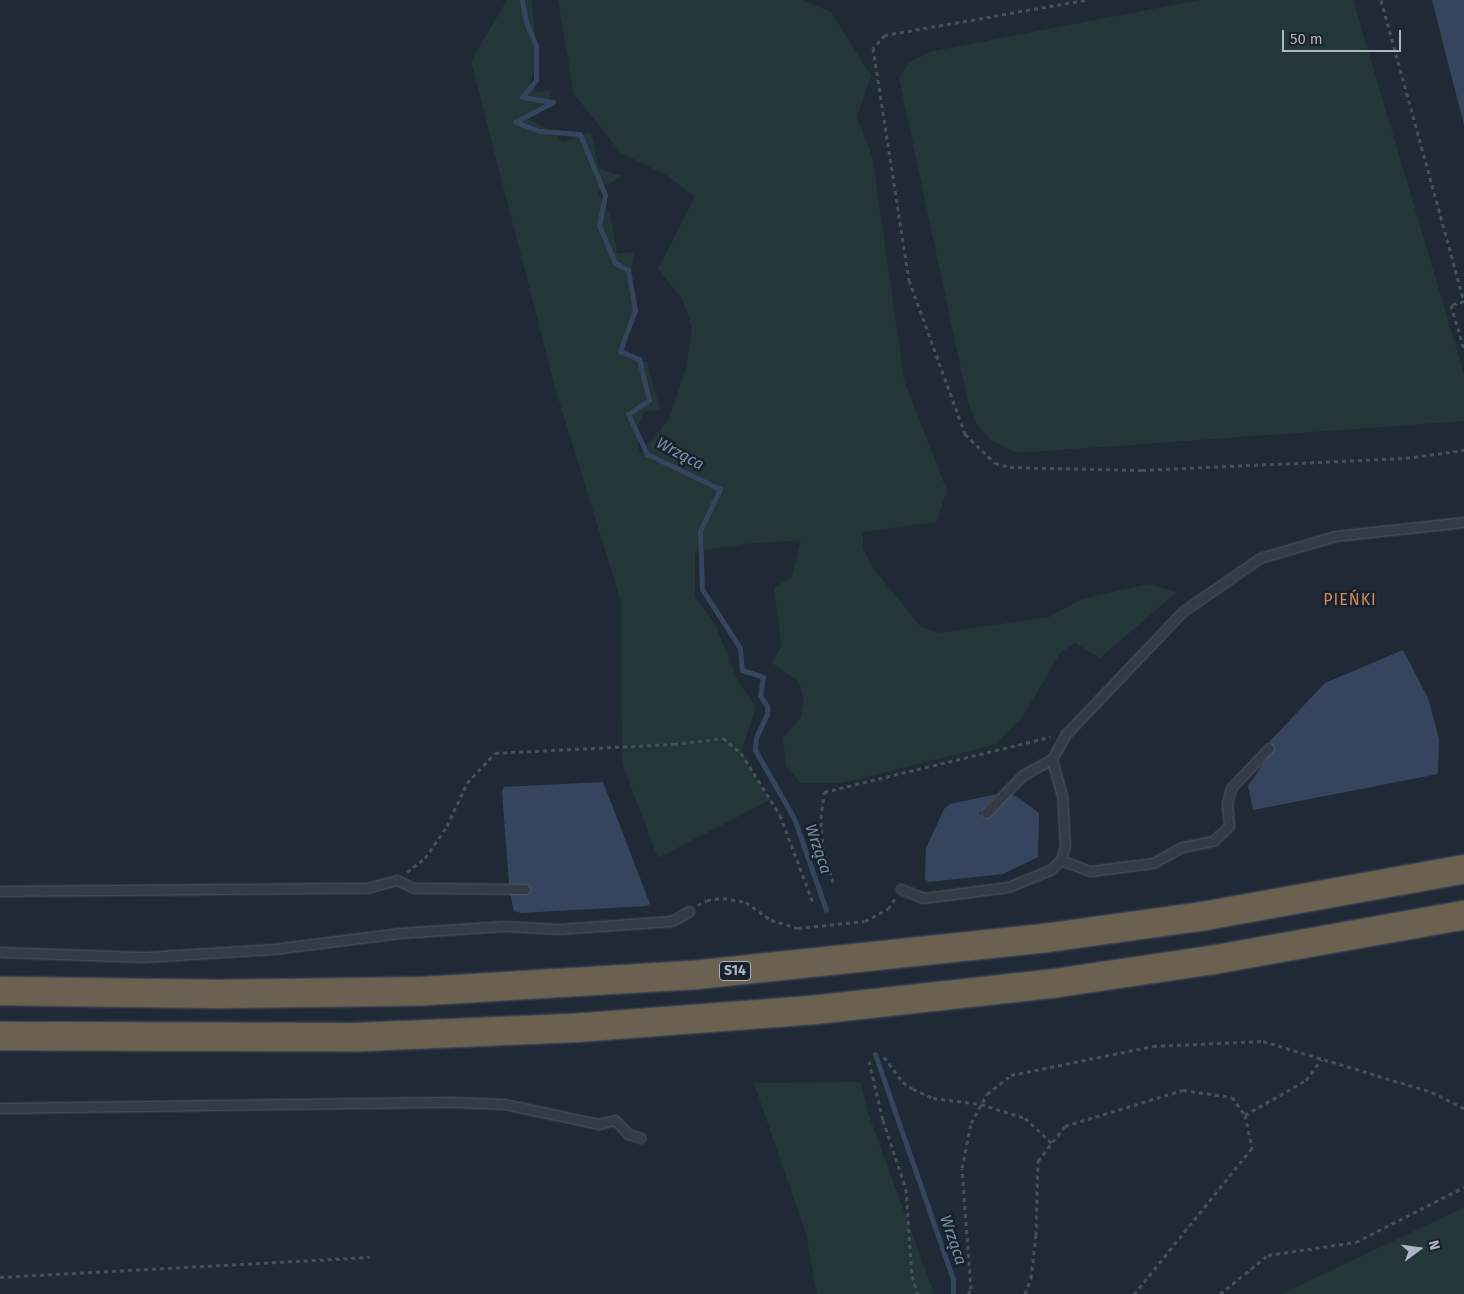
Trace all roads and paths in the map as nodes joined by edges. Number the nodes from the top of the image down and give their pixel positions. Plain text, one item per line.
1 (1086, 0) edge
2 (1381, 0) edge
3 (1464, 301) edge
4 (1464, 349) edge
5 (1464, 450) edge
6 (1464, 522) edge
7 (1069, 730) junction
8 (1269, 748) dead end
9 (1052, 759) junction
10 (986, 813) dead end
11 (1061, 860) junction
12 (1464, 870) edge
13 (397, 880) junction
14 (833, 882) dead end
15 (525, 888) dead end
16 (900, 889) joint
17 (0, 891) edge
18 (814, 905) dead end
19 (689, 910) joint
20 (1464, 915) edge
21 (0, 952) edge
22 (0, 991) edge
23 (0, 1036) edge
24 (884, 1057) dead end
25 (1322, 1059) junction
26 (868, 1061) dead end
27 (982, 1104) junction
28 (0, 1108) edge
29 (1464, 1108) edge
30 (1245, 1114) junction
31 (640, 1138) dead end
32 (1052, 1143) junction
33 (1464, 1188) edge
34 (369, 1257) dead end
35 (0, 1277) edge
36 (918, 1294) edge
37 (968, 1294) edge
38 (1025, 1294) edge
39 (1134, 1294) edge
40 (1220, 1294) edge

1 - 5 path
2 - 3 path
3 - 4 path
6 - 7 lane
7 - 9 lane
7 - 14 path
8 - 11 lane
9 - 10 lane
9 - 11 lane
11 - 16 lane
12 - 22 highway, S14
13 - 15 lane
13 - 17 lane
13 - 18 path
16 - 19 path
19 - 21 lane
20 - 23 highway
24 - 27 path
25 - 27 path
25 - 29 path
25 - 30 path
26 - 36 path
27 - 32 path
27 - 37 path
28 - 31 lane
30 - 32 path
30 - 39 path
32 - 38 path
33 - 40 path
34 - 35 path

